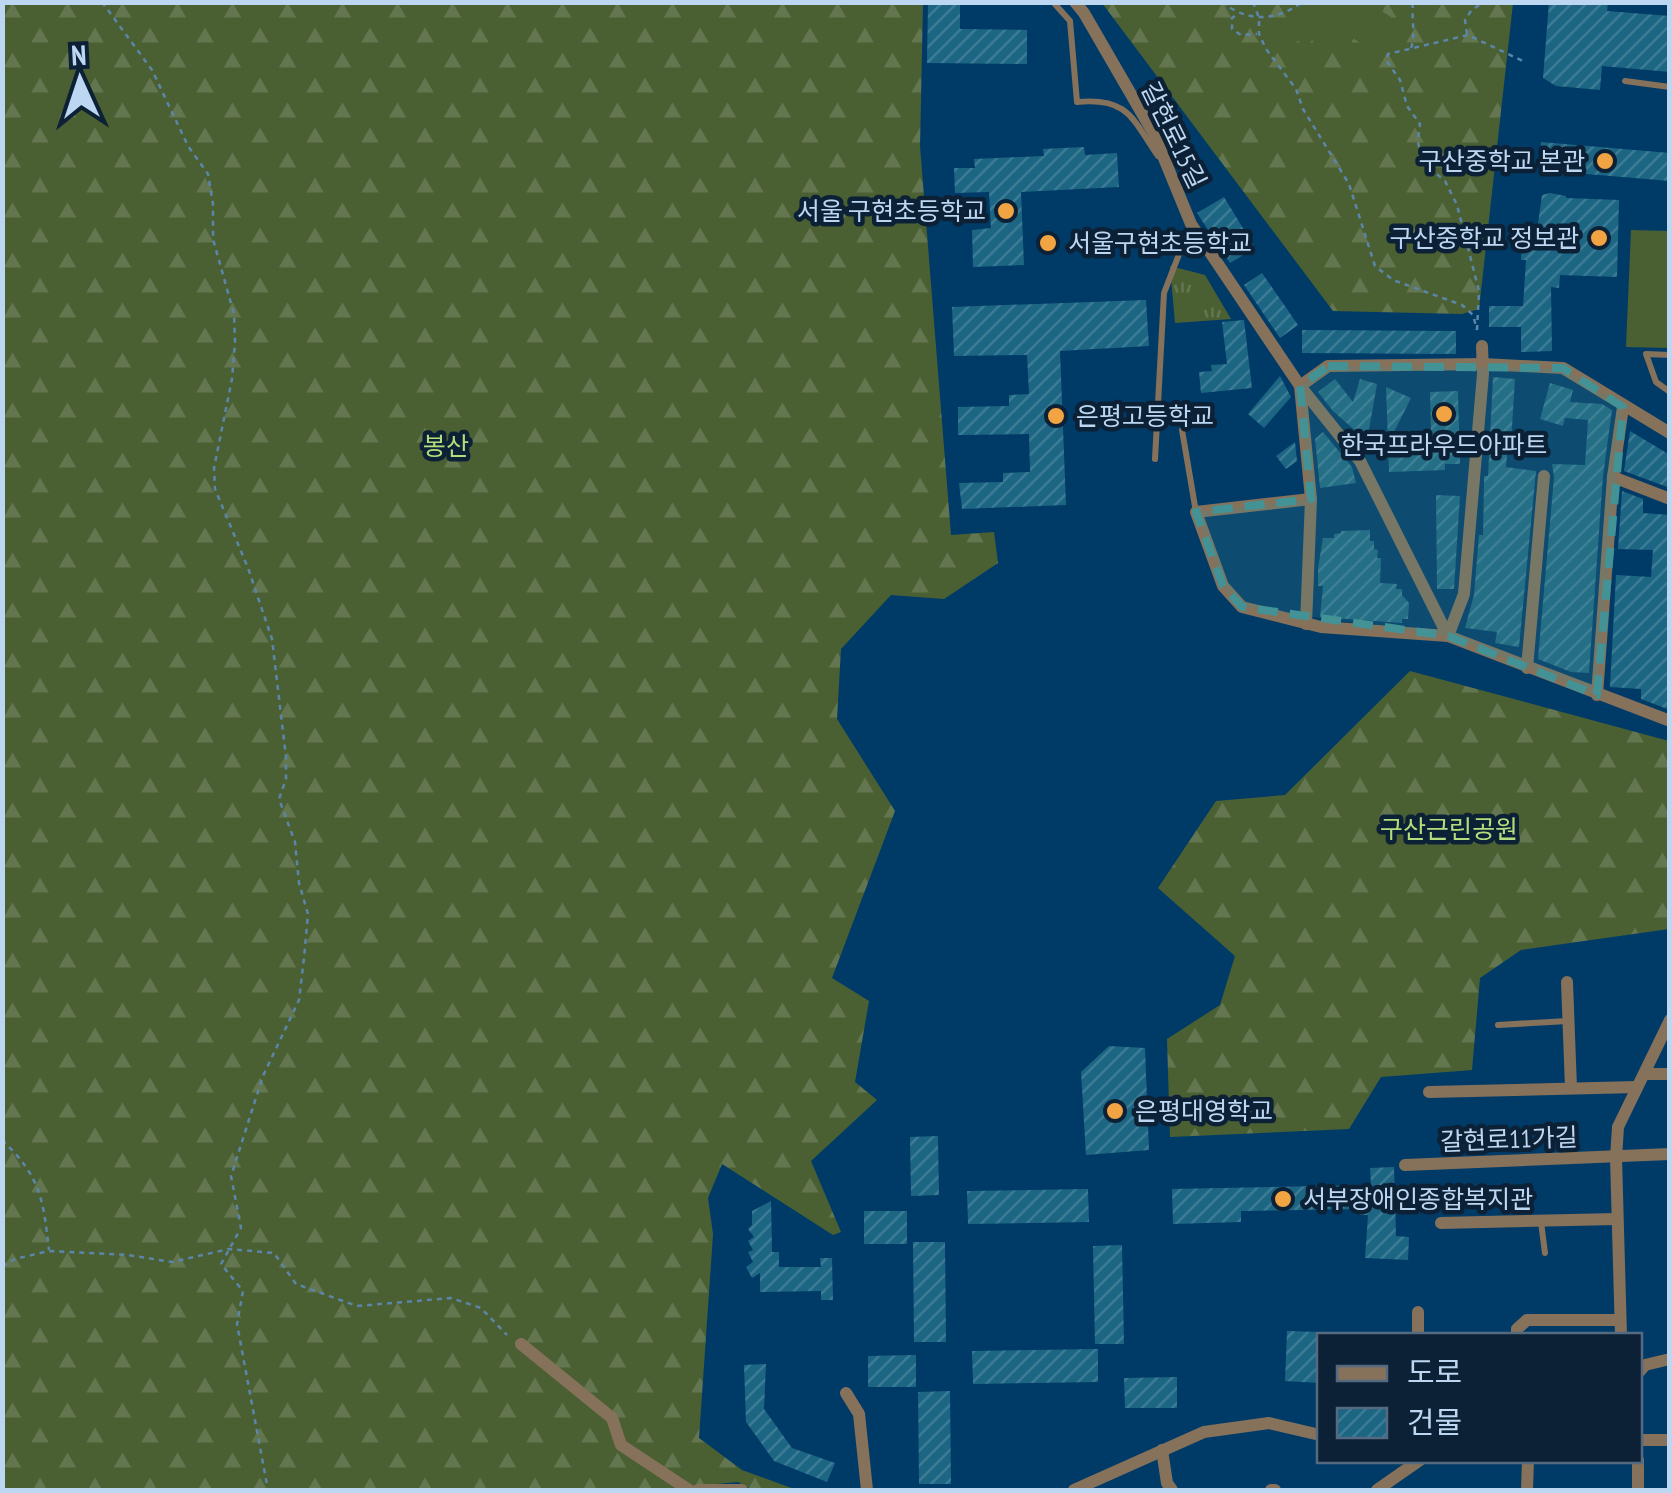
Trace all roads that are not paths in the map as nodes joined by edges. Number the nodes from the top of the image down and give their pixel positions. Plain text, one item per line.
1 (1052, 2) edge
2 (1075, 2) edge
3 (1625, 81) dead end
4 (1670, 87) edge
5 (1169, 170) junction
6 (1191, 224) junction
7 (1482, 346) dead end
8 (1670, 355) edge
9 (1483, 364) junction
10 (1300, 386) junction
11 (1670, 392) edge
12 (1623, 408) junction
13 (1182, 430) dead end
14 (1670, 433) edge
15 (1155, 458) dead end
16 (1544, 476) dead end
17 (1613, 476) junction
18 (1670, 498) edge
19 (1311, 500) junction
20 (1196, 512) junction
21 (1306, 624) junction
22 (1448, 636) junction
23 (1527, 668) junction
24 (1598, 695) junction
25 (1670, 721) edge
26 (1567, 982) dead end
27 (1670, 1020) edge
28 (1568, 1021) junction
29 (1498, 1025) dead end
30 (1670, 1074) edge
31 (1641, 1080) junction
32 (1570, 1088) junction
33 (1429, 1092) dead end
34 (1670, 1154) edge
35 (1616, 1158) junction
36 (1405, 1166) dead end
37 (1617, 1218) junction
38 (1541, 1220) junction
39 (1441, 1222) dead end
40 (1545, 1253) dead end
41 (1418, 1312) dead end
42 (1620, 1320) junction
43 (1418, 1333) edge
44 (1517, 1333) edge
45 (1621, 1333) edge
46 (521, 1344) road end
47 (1670, 1359) edge
48 (1642, 1370) edge
49 (846, 1393) dead end
50 (1317, 1434) edge
51 (1642, 1440) edge
52 (1670, 1440) edge
53 (1162, 1450) junction
54 (1410, 1463) edge
55 (1528, 1463) edge
56 (1638, 1463) edge
57 (689, 1490) edge
58 (703, 1490) edge
59 (742, 1490) edge
60 (867, 1490) edge
61 (1074, 1490) edge
62 (1172, 1490) edge
63 (1378, 1490) edge
64 (1528, 1490) edge
65 (1638, 1490) edge

1 - 5 lane
2 - 5 street, 갈현로15길
3 - 4 lane
5 - 6 street, 갈현로15길
6 - 10 street, 갈현로15길
6 - 15 lane
7 - 9 street
8 - 11 lane
9 - 10 street
9 - 12 street
9 - 22 street
10 - 19 street
10 - 22 street, 갈현로15길
12 - 14 street
12 - 17 street
13 - 20 lane
16 - 23 street
17 - 18 street
17 - 24 street
19 - 20 street
19 - 21 street
20 - 21 street
21 - 22 street
22 - 23 street
23 - 24 street
24 - 25 street
26 - 28 street
27 - 31 street
28 - 29 lane
28 - 32 street
30 - 31 street, 갈현로11가길
31 - 32 street, 갈현로11가길
31 - 35 street
32 - 33 street, 갈현로11가길
34 - 35 street, 갈현로11가길
35 - 36 street, 갈현로11가길
35 - 37 street
37 - 38 street
37 - 42 street
38 - 39 street
38 - 40 lane
41 - 43 street
42 - 44 street
42 - 45 street
46 - 57 street
47 - 48 street
49 - 60 street
50 - 53 street
51 - 52 street
53 - 61 street
53 - 62 street
54 - 63 street
55 - 64 street
56 - 65 street
58 - 59 street

